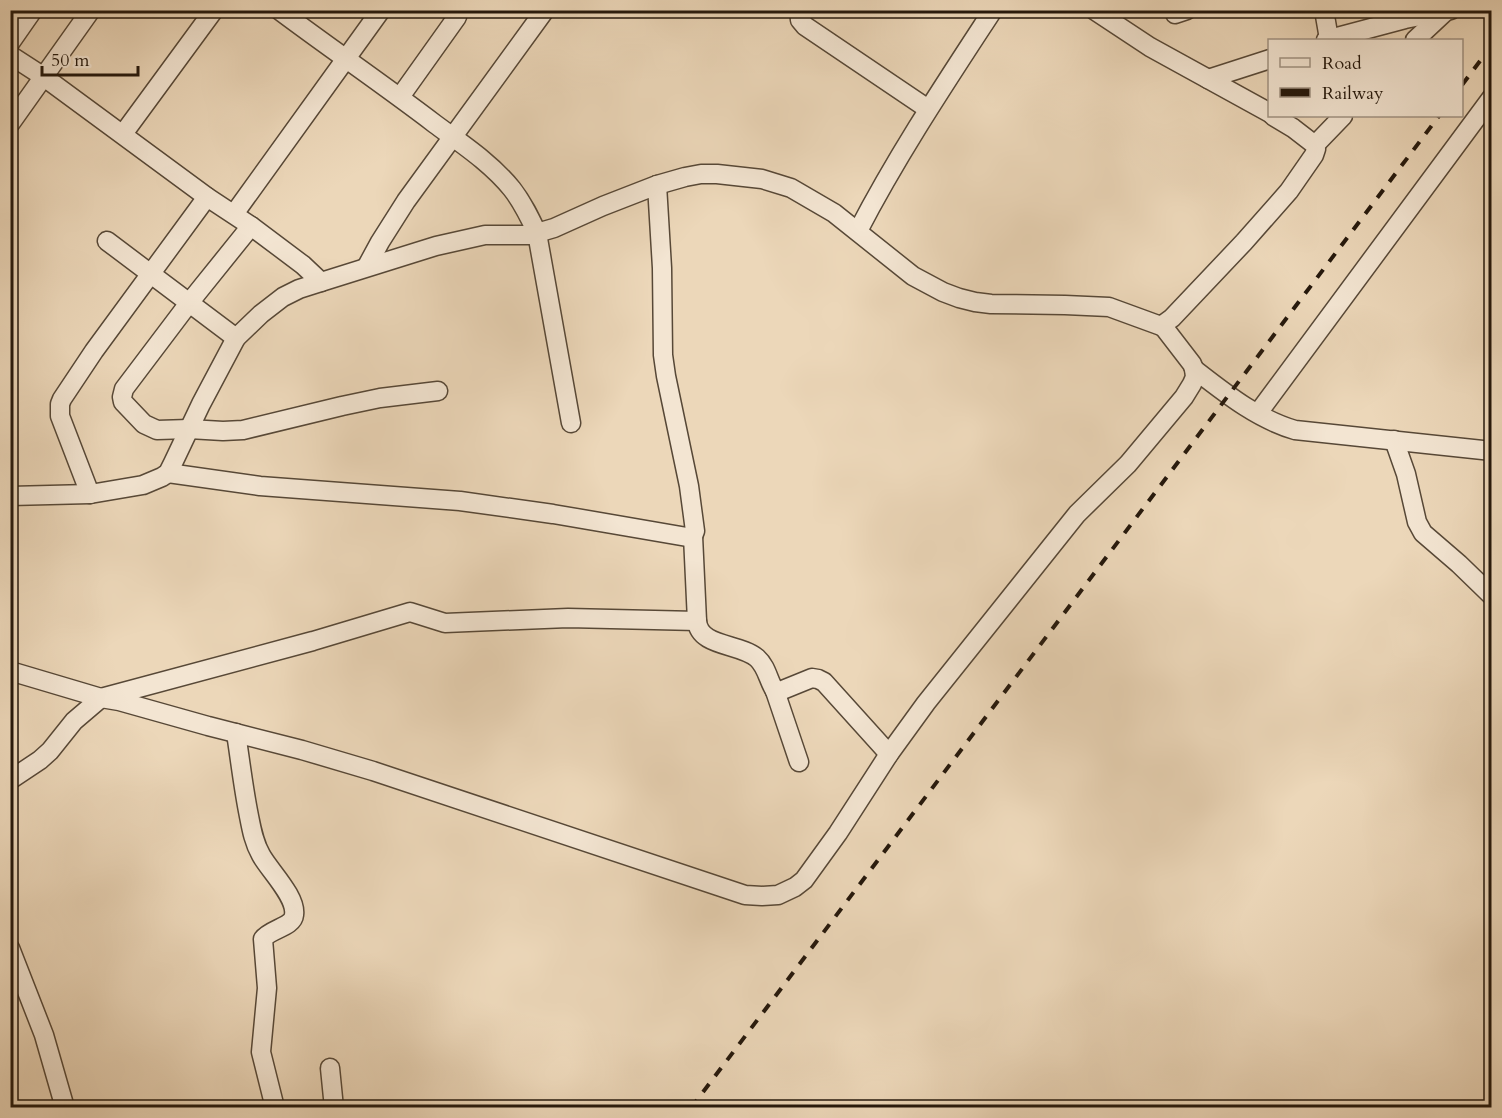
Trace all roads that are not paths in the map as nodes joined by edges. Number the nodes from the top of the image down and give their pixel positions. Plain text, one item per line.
1 (33, 10) edge
2 (92, 10) edge
3 (214, 10) edge
4 (279, 10) edge
5 (381, 10) edge
6 (545, 10) edge
7 (799, 10) edge
8 (993, 10) edge
9 (1094, 10) edge
10 (1324, 10) edge
11 (1451, 10) edge
12 (1446, 11) edge
13 (458, 17) dead end
14 (1328, 39) edge
15 (1332, 39) edge
16 (1416, 39) edge
17 (10, 43) edge
18 (10, 56) edge
19 (345, 59) junction
20 (1268, 59) edge
21 (44, 77) junction
22 (1208, 79) junction
23 (400, 97) junction
24 (1491, 97) edge
25 (928, 110) junction
26 (1268, 112) edge
27 (1276, 117) edge
28 (1342, 117) edge
29 (10, 124) edge
30 (123, 134) junction
31 (454, 137) junction
32 (1315, 145) junction
33 (657, 185) junction
34 (207, 197) junction
35 (234, 214) junction
36 (251, 226) junction
37 (858, 231) junction
38 (537, 233) junction
39 (107, 241) dead end
40 (367, 266) junction
41 (150, 273) junction
42 (321, 282) junction
43 (189, 303) junction
44 (1162, 325) junction
45 (236, 338) junction
46 (1194, 369) junction
47 (438, 391) dead end
48 (1258, 413) junction
49 (571, 423) dead end
50 (189, 429) junction
51 (1394, 440) junction
52 (1491, 451) edge
53 (168, 473) junction
54 (90, 494) junction
55 (10, 496) edge
56 (693, 536) junction
57 (1491, 596) edge
58 (697, 621) junction
59 (10, 671) edge
60 (775, 691) junction
61 (101, 698) junction
62 (236, 733) junction
63 (890, 754) junction
64 (799, 762) dead end
65 (10, 780) edge
66 (10, 948) edge
67 (330, 1068) dead end
68 (65, 1107) edge
69 (275, 1107) edge
70 (334, 1107) edge

1 - 17 street
2 - 21 street
3 - 30 street
4 - 19 street
5 - 19 street
6 - 31 street
7 - 25 street
8 - 25 street
9 - 22 street
10 - 14 street
11 - 12 street
12 - 15 street
12 - 16 street
13 - 23 street
18 - 21 street
19 - 23 street
19 - 35 street
20 - 22 street
21 - 29 street
21 - 30 street
22 - 26 street
23 - 31 street
24 - 48 street
25 - 37 street
27 - 32 street
28 - 32 street
30 - 34 street
31 - 38 street
31 - 40 street
32 - 44 street
33 - 37 street
33 - 38 street
33 - 56 street
34 - 35 street
34 - 41 street
35 - 36 street
36 - 42 street
36 - 43 street
37 - 44 street
38 - 40 street
38 - 49 street
39 - 41 street
40 - 42 street
41 - 43 street
41 - 54 street
42 - 45 street
43 - 45 street
43 - 50 street
44 - 46 street
45 - 50 street
46 - 48 street
46 - 63 street
47 - 50 street
48 - 51 street
50 - 53 street
51 - 52 street
51 - 57 street
53 - 54 street
53 - 56 street
54 - 55 street
56 - 58 street
58 - 60 street
58 - 61 street
59 - 61 street
60 - 63 street
60 - 64 street
61 - 62 street
61 - 65 street
62 - 63 street
62 - 69 street
66 - 68 street
67 - 70 street

